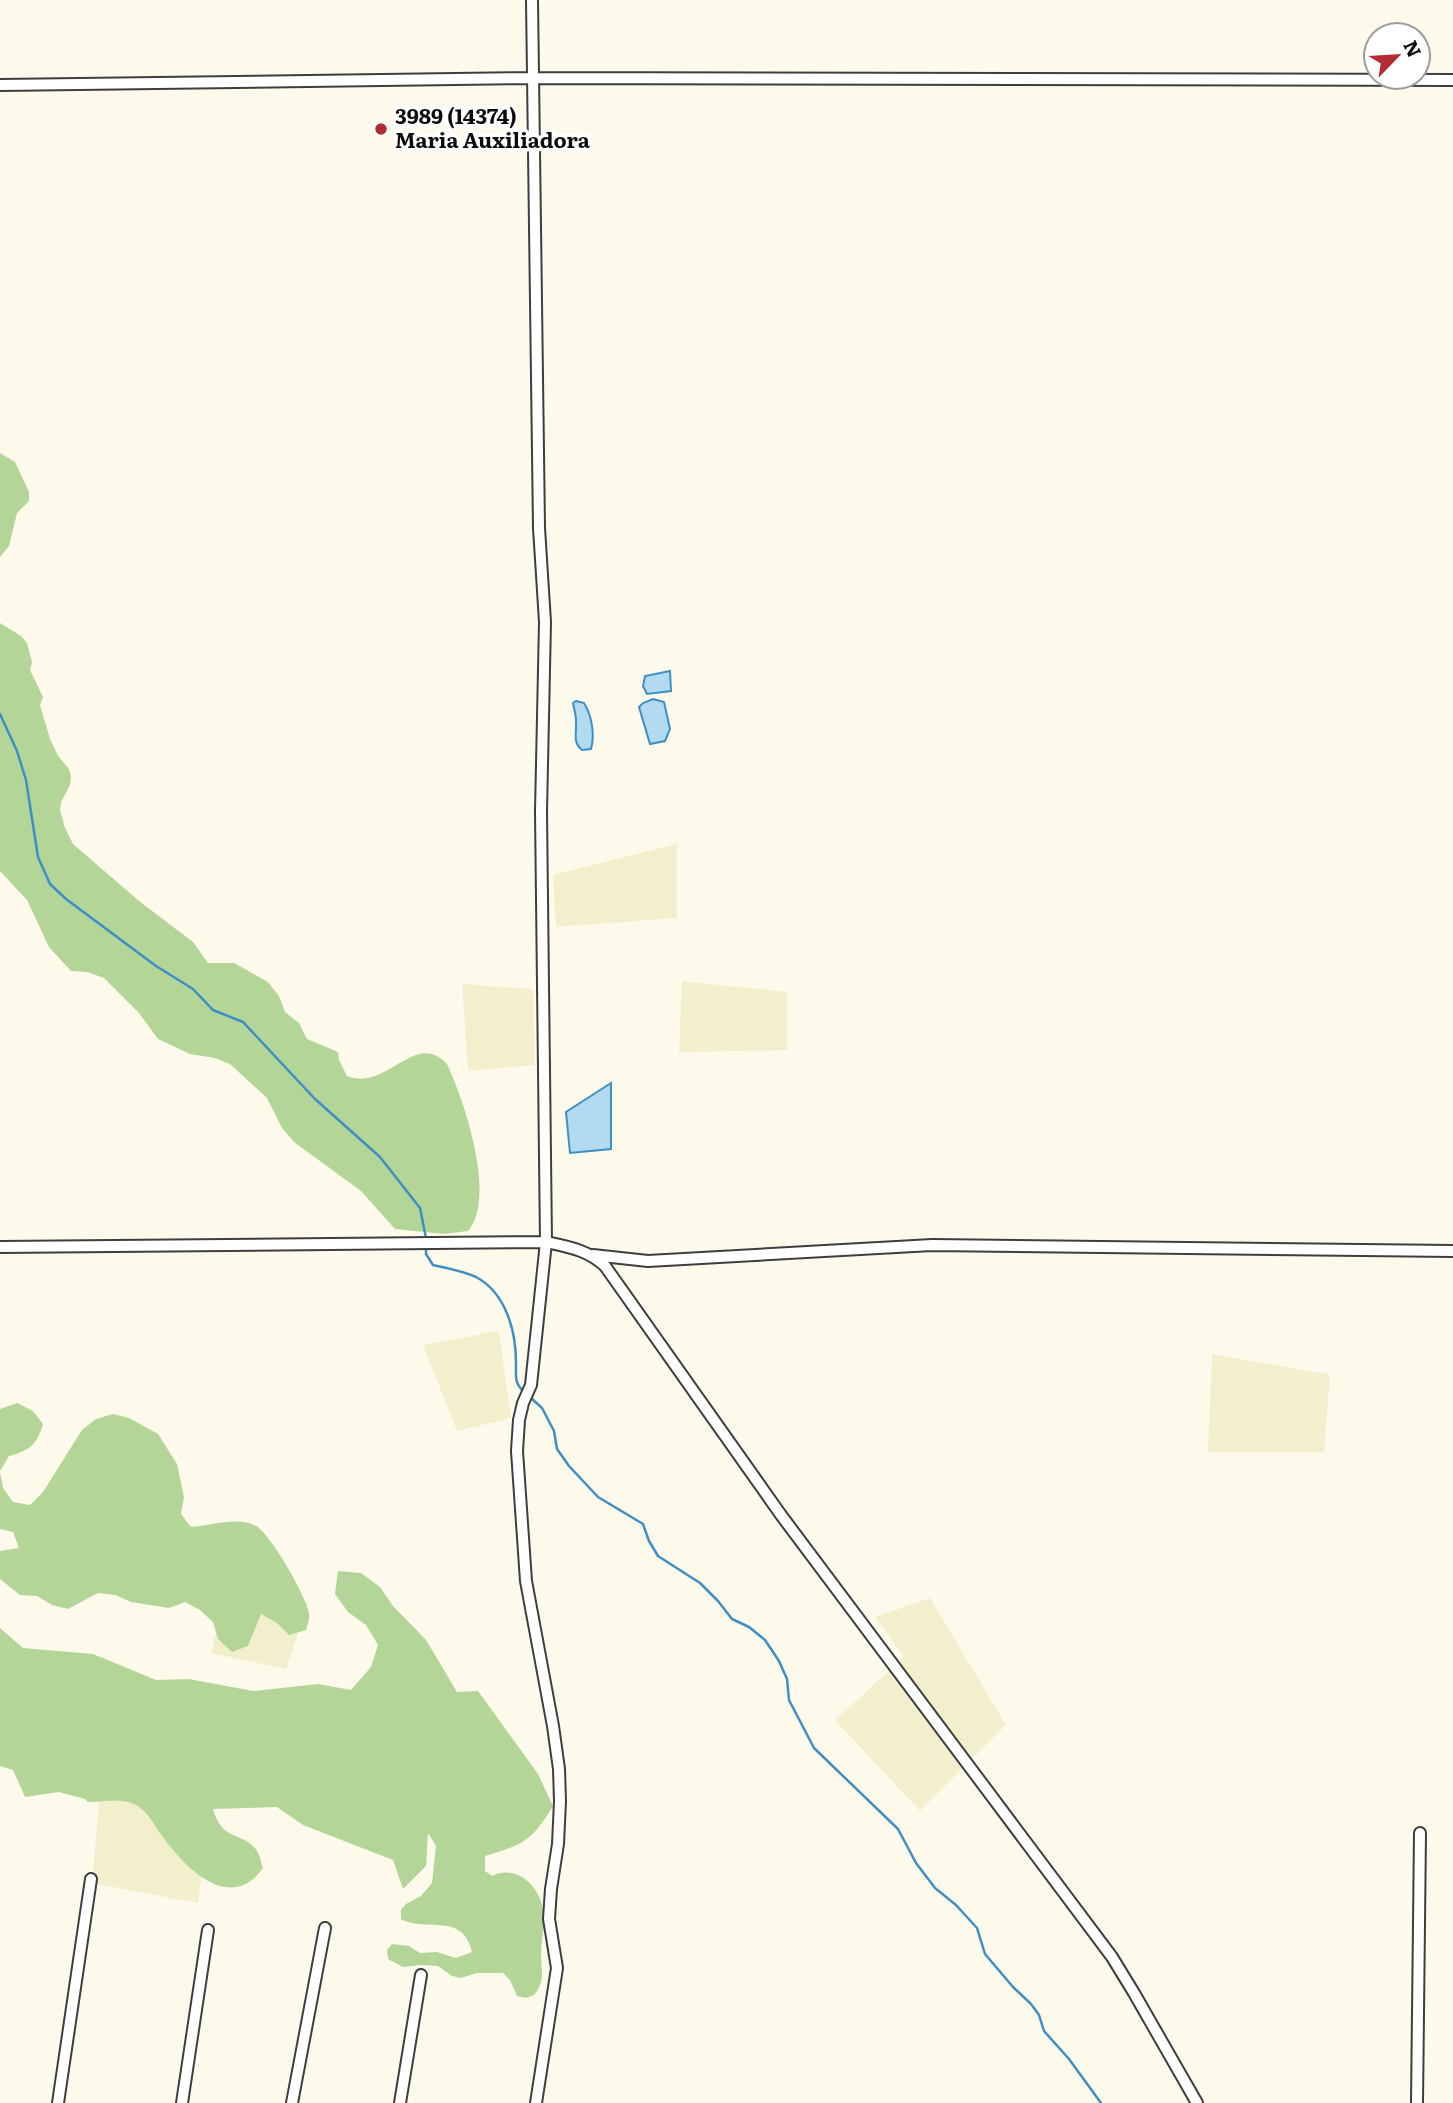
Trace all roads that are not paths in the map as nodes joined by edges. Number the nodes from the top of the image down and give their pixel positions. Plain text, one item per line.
1 (532, 0) edge
2 (532, 78) junction
3 (1453, 80) edge
4 (0, 85) edge
5 (546, 1242) junction
6 (0, 1247) edge
7 (1453, 1251) edge
8 (593, 1255) junction
9 (1420, 1833) dead end
10 (91, 1879) dead end
11 (325, 1928) dead end
12 (208, 1930) dead end
13 (421, 1975) dead end
14 (58, 2103) edge
15 (183, 2103) edge
16 (292, 2103) edge
17 (400, 2103) edge
18 (536, 2103) edge
19 (1197, 2103) edge
20 (1417, 2103) edge

1 - 2 street
2 - 3 street
2 - 4 street
2 - 5 street
5 - 6 street
5 - 8 street
5 - 18 street
7 - 8 street
8 - 19 street
9 - 20 street
10 - 14 street
11 - 16 street
12 - 15 street
13 - 17 street

